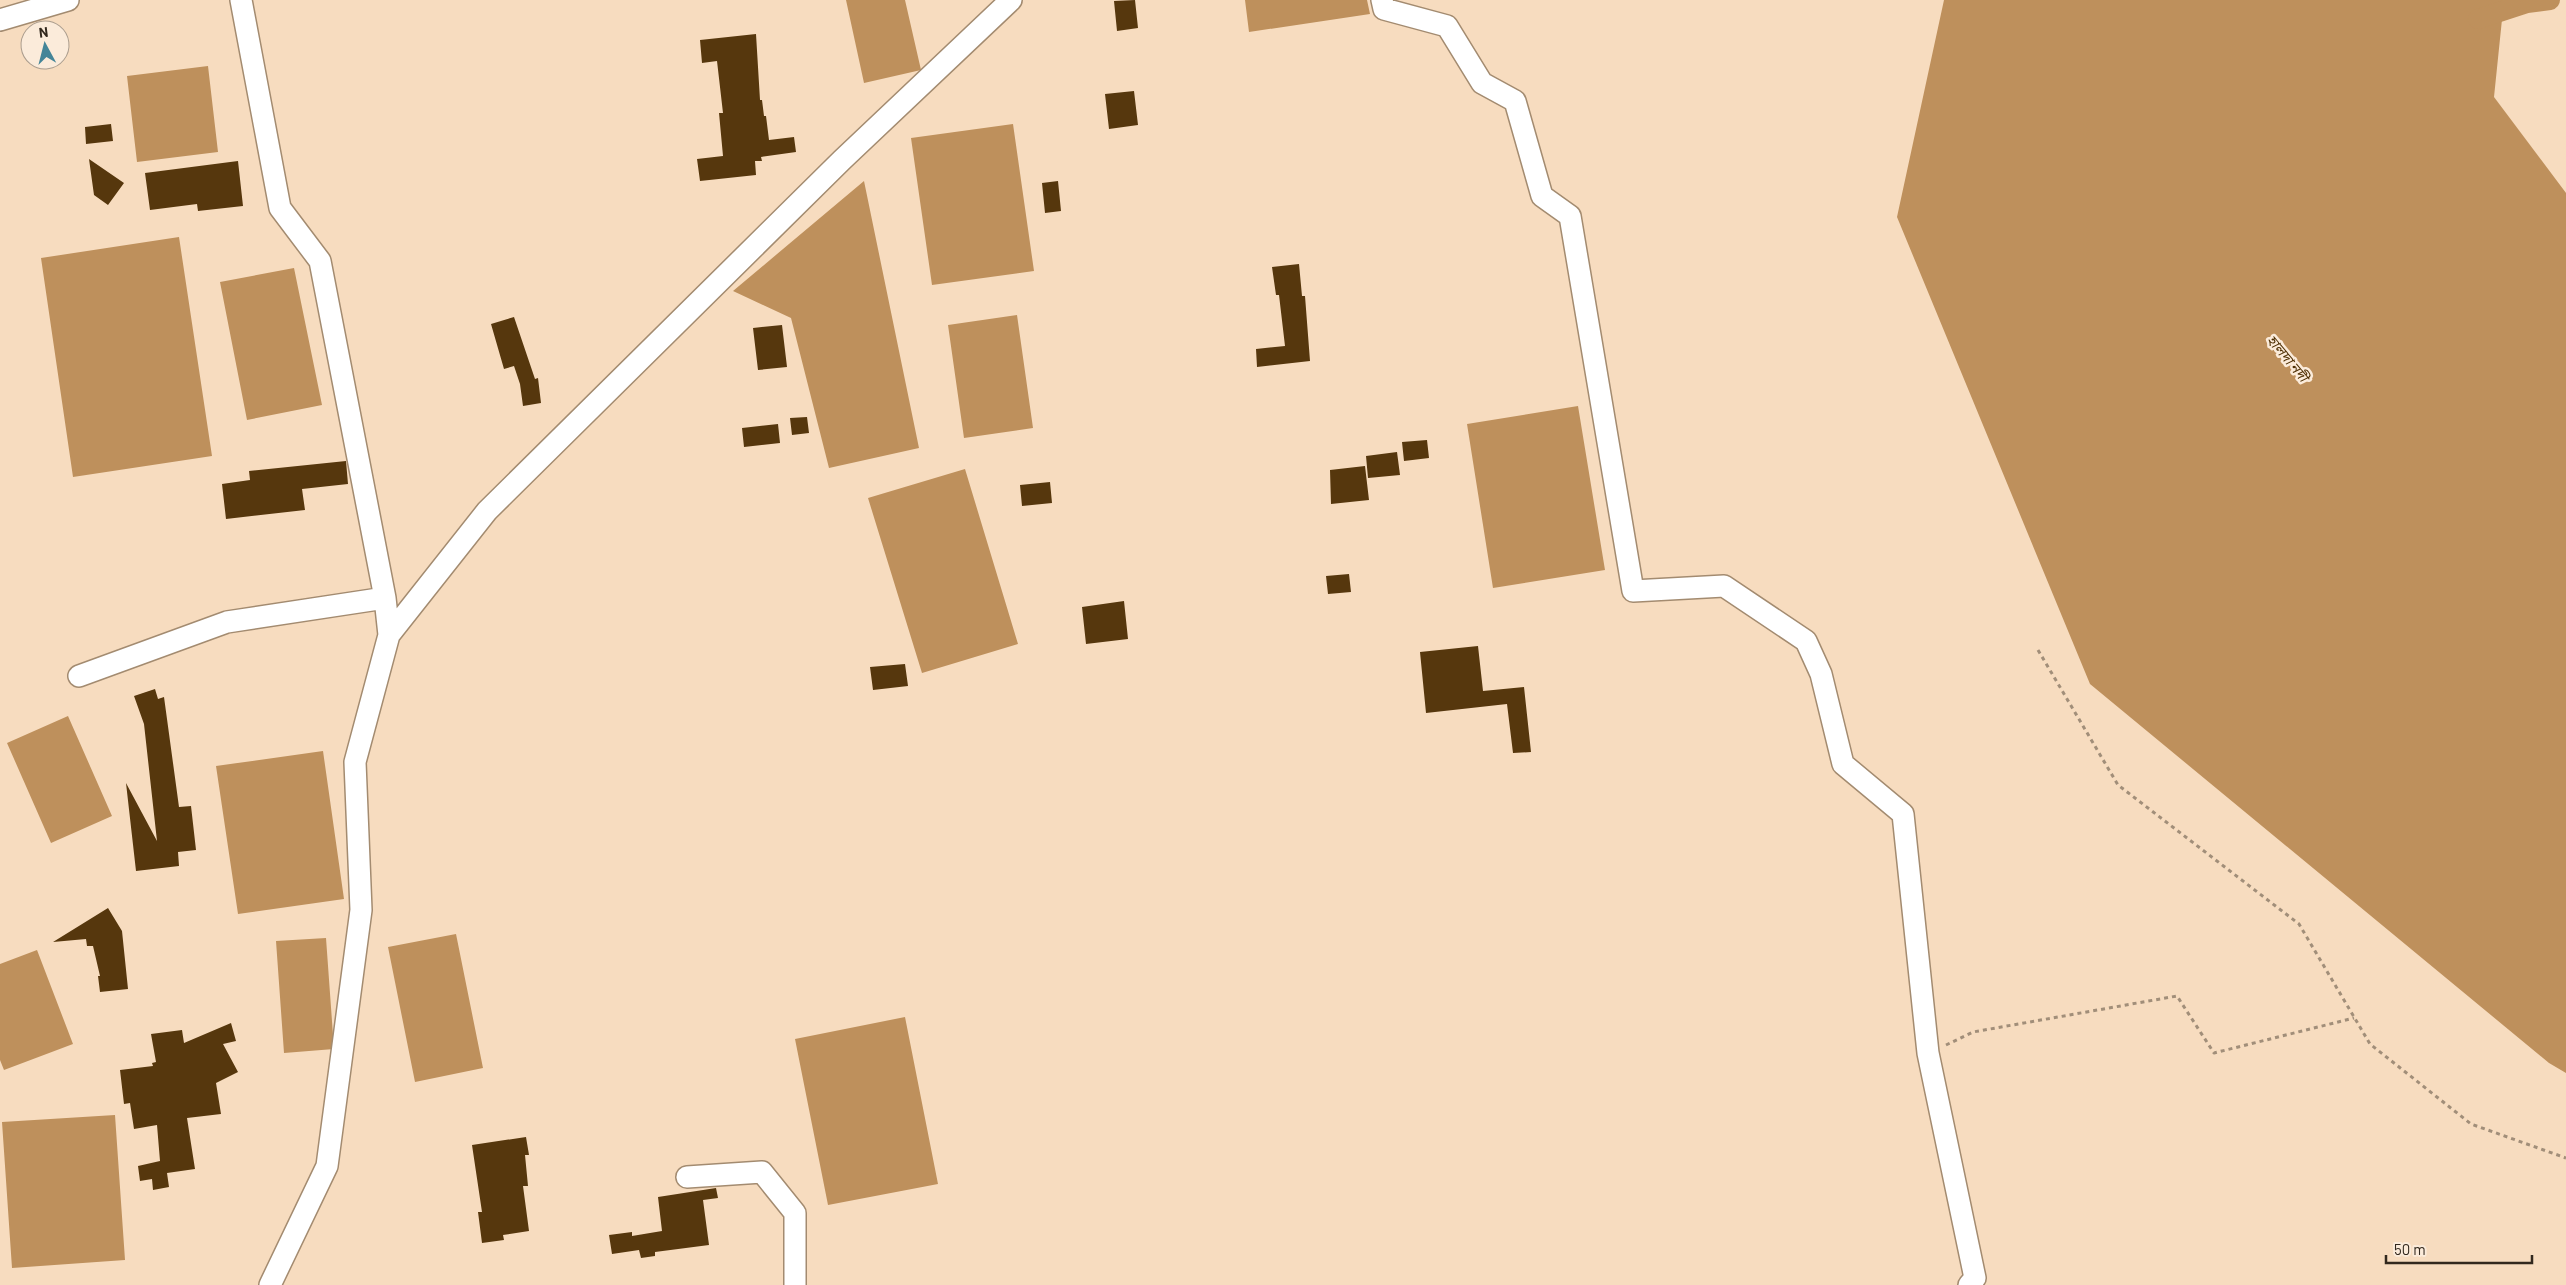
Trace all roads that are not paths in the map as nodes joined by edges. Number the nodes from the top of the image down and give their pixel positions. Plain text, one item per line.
1 (68, 0) edge
2 (241, 0) edge
3 (1011, 0) edge
4 (1382, 0) edge
5 (0, 20) edge
6 (384, 598) junction
7 (389, 635) junction
8 (80, 676) dead end
9 (687, 1177) dead end
10 (270, 1285) edge
11 (795, 1285) edge
12 (1969, 1285) edge

1 - 5 street
2 - 6 street
3 - 7 street
4 - 12 street
6 - 7 street
6 - 8 street
7 - 10 street
9 - 11 street

